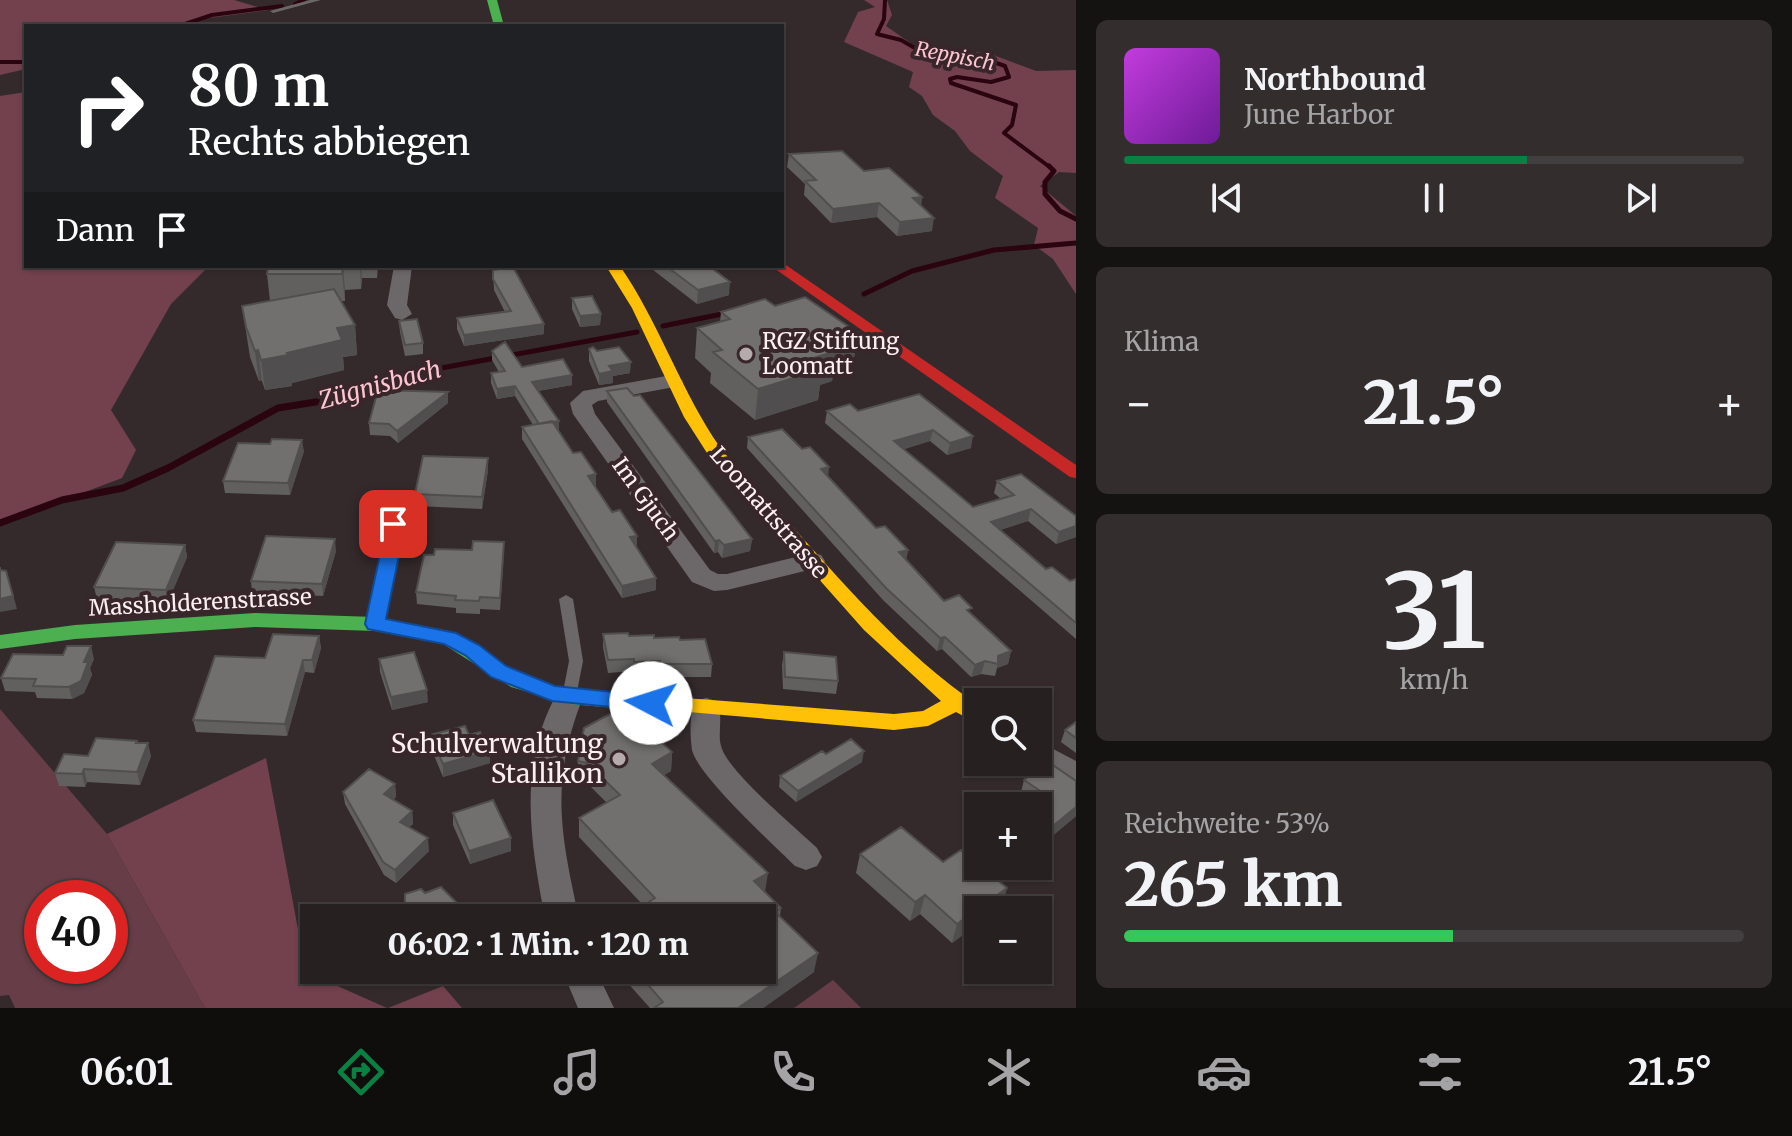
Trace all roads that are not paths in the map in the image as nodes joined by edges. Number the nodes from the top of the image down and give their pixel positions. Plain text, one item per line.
1 (318, 0) edge
2 (492, 0) edge
3 (273, 11) dead end
4 (498, 24) edge
5 (403, 268) edge
6 (614, 268) edge
7 (781, 268) edge
8 (402, 314) dead end
9 (672, 381) junction
10 (1076, 473) edge
11 (374, 508) dead end
12 (812, 561) junction
13 (566, 599) dead end
14 (375, 624) junction
15 (0, 642) edge
16 (569, 697) junction
17 (956, 702) junction
18 (964, 707) edge
19 (706, 708) junction
20 (1052, 760) edge
21 (1076, 775) edge
22 (806, 857) dead end
23 (560, 904) edge
24 (585, 984) edge
25 (596, 1008) edge

1 - 3 lane
2 - 4 street
5 - 8 street
6 - 9 street, Loomattstrasse
7 - 10 street
9 - 12 street, Loomattstrasse
9 - 12 street, Im Gjuch
11 - 14 lane
12 - 17 street, Loomattstrasse
13 - 16 lane
14 - 15 street, Massholderenstrasse
14 - 16 street, Massholderenstrasse
16 - 19 street, Massholderenstrasse
16 - 23 street
17 - 18 street, Loomattstrasse
17 - 19 street, Massholderenstrasse
19 - 22 street
20 - 21 street
24 - 25 street

